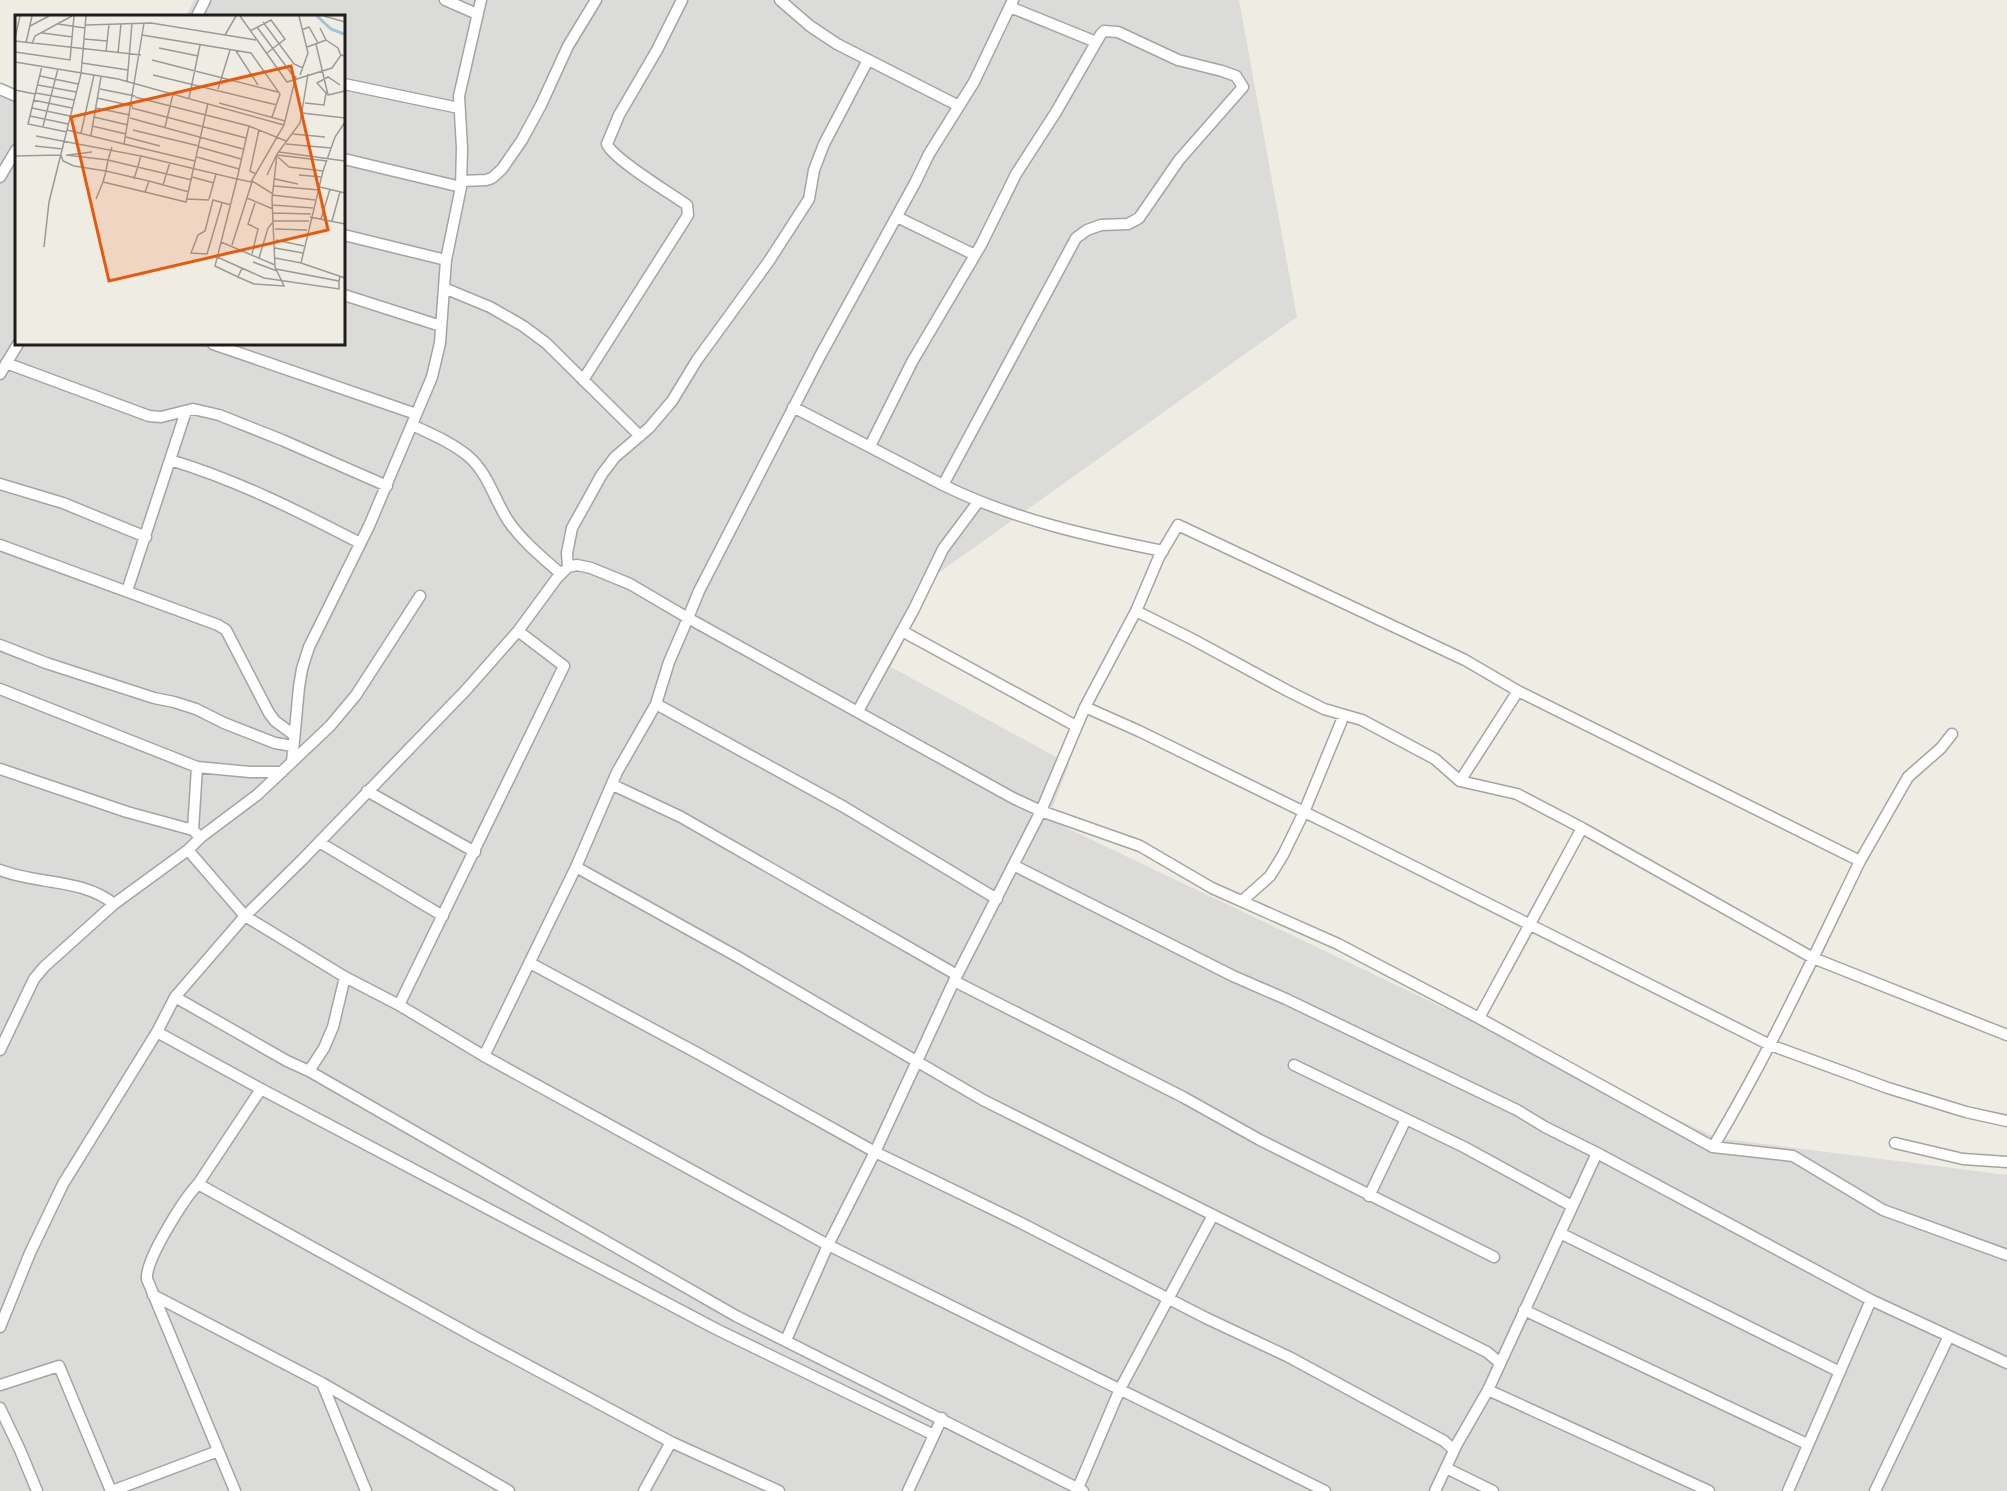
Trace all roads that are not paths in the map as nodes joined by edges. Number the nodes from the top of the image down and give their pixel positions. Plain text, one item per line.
1 (205, 0) edge
2 (445, 0) edge
3 (481, 0) edge
4 (596, 0) edge
5 (682, 0) edge
6 (780, 0) edge
7 (1012, 4) edge
8 (477, 14) junction
9 (198, 15) edge
10 (1096, 42) junction
11 (868, 60) junction
12 (345, 84) edge
13 (0, 89) edge
14 (15, 96) edge
15 (959, 106) junction
16 (459, 108) junction
17 (15, 152) edge
18 (345, 159) edge
19 (0, 177) edge
20 (462, 184) junction
21 (897, 217) junction
22 (345, 235) edge
23 (975, 255) junction
24 (446, 260) junction
25 (444, 288) junction
26 (345, 295) edge
27 (441, 326) junction
28 (17, 345) edge
29 (216, 345) edge
30 (6, 363) junction
31 (0, 374) edge
32 (583, 380) junction
33 (793, 407) junction
34 (186, 411) junction
35 (416, 414) junction
36 (412, 425) junction
37 (640, 436) junction
38 (870, 446) junction
39 (170, 460) junction
40 (0, 484) edge
41 (943, 485) junction
42 (387, 486) junction
43 (978, 502) junction
44 (146, 537) junction
45 (360, 543) junction
46 (0, 544) edge
47 (1163, 551) junction
48 (565, 571) junction
49 (127, 591) junction
50 (420, 596) dead end
51 (1136, 611) junction
52 (688, 618) junction
53 (902, 631) junction
54 (518, 632) junction
55 (0, 645) edge
56 (0, 689) edge
57 (1518, 691) junction
58 (656, 704) junction
59 (1085, 707) junction
60 (858, 711) junction
61 (1344, 715) junction
62 (1076, 726) junction
63 (1952, 734) dead end
64 (293, 741) junction
65 (292, 762) junction
66 (197, 767) junction
67 (0, 769) edge
68 (282, 772) junction
69 (1460, 781) junction
70 (613, 785) junction
71 (367, 791) junction
72 (1041, 811) junction
73 (1304, 812) junction
74 (1582, 828) junction
75 (197, 833) junction
76 (319, 842) junction
77 (188, 850) junction
78 (474, 852) junction
79 (1860, 861) junction
80 (1015, 866) junction
81 (576, 867) junction
82 (0, 870) edge
83 (997, 899) junction
84 (1242, 901) junction
85 (114, 904) junction
86 (245, 916) junction
87 (443, 916) junction
88 (1529, 925) junction
89 (1813, 958) junction
90 (530, 963) junction
91 (345, 977) junction
92 (956, 978) junction
93 (175, 997) junction
94 (399, 1005) junction
95 (1479, 1018) junction
96 (157, 1032) junction
97 (2007, 1035) edge
98 (1770, 1045) junction
99 (0, 1050) edge
100 (484, 1056) junction
101 (917, 1063) junction
102 (1294, 1065) dead end
103 (309, 1071) junction
104 (261, 1089) junction
105 (1406, 1119) junction
106 (2007, 1121) edge
107 (1895, 1143) dead end
108 (1713, 1147) junction
109 (875, 1152) junction
110 (1597, 1154) junction
111 (2007, 1162) edge
112 (198, 1184) junction
113 (1370, 1196) junction
114 (1572, 1206) junction
115 (1214, 1215) junction
116 (1560, 1233) junction
117 (828, 1245) junction
118 (2007, 1255) edge
119 (1494, 1257) dead end
120 (153, 1295) junction
121 (1170, 1297) junction
122 (1871, 1300) junction
123 (1524, 1310) junction
124 (1, 1324) edge
125 (1949, 1336) junction
126 (786, 1340) junction
127 (2007, 1363) edge
128 (1500, 1364) junction
129 (1840, 1372) junction
130 (322, 1383) junction
131 (0, 1385) edge
132 (1119, 1389) junction
133 (1488, 1390) junction
134 (0, 1408) edge
135 (942, 1418) junction
136 (934, 1435) junction
137 (671, 1442) junction
138 (1807, 1444) junction
139 (1454, 1450) junction
140 (218, 1451) junction
141 (1446, 1468) junction
142 (1081, 1489) edge
143 (37, 1491) edge
144 (112, 1491) edge
145 (235, 1491) edge
146 (366, 1491) edge
147 (509, 1491) edge
148 (644, 1491) edge
149 (779, 1491) edge
150 (908, 1491) edge
151 (1325, 1491) edge
152 (1435, 1491) edge
153 (1493, 1491) edge
154 (1709, 1491) edge
155 (1788, 1491) edge
156 (1875, 1491) edge

1 - 9 street
2 - 8 street
3 - 8 street
4 - 20 street
5 - 32 street
6 - 11 street
7 - 10 street
7 - 15 street
8 - 16 street
10 - 23 street
10 - 41 street
11 - 15 street
11 - 37 street
12 - 16 street
13 - 14 street
15 - 21 street
16 - 20 street
17 - 19 street
18 - 20 street
20 - 24 street
21 - 23 street
21 - 33 street
22 - 24 street
23 - 38 street
24 - 25 street
25 - 27 street
25 - 32 street
26 - 27 street
27 - 35 street
28 - 30 street
29 - 35 street
30 - 31 street
30 - 34 street
32 - 37 street
33 - 38 street
33 - 52 street
34 - 39 street
34 - 42 street
35 - 36 street
36 - 42 street
36 - 48 street
37 - 48 street
38 - 41 street
39 - 44 street
39 - 45 street
40 - 44 street
41 - 43 street
42 - 45 street
43 - 47 street
43 - 53 street
44 - 49 street
45 - 64 street
46 - 49 street
47 - 51 street
47 - 57 street
48 - 52 street
48 - 54 street
49 - 64 street
50 - 65 street
51 - 59 street
51 - 61 street
52 - 58 street
52 - 60 street
53 - 60 street
53 - 62 street
54 - 71 street
54 - 78 street
55 - 64 street
56 - 66 street
57 - 69 street
57 - 79 street
58 - 70 street
58 - 83 street
59 - 62 street
59 - 73 street
60 - 72 street
61 - 69 street
61 - 73 street
62 - 72 street
63 - 79 street
64 - 65 street
65 - 68 street
66 - 68 street
66 - 75 street
67 - 75 street
68 - 75 street
69 - 74 street
70 - 81 street
70 - 92 street
71 - 76 street
71 - 78 street
72 - 80 street
72 - 84 street
73 - 84 street
73 - 88 street
74 - 88 street
74 - 89 street
75 - 77 street
76 - 86 street
76 - 87 street
77 - 85 street
77 - 86 street
78 - 87 street
79 - 89 street
80 - 83 street
80 - 110 street
81 - 90 street
81 - 101 street
82 - 85 street
83 - 92 street
84 - 95 street
85 - 99 street
86 - 91 street
86 - 93 street
87 - 94 street
88 - 95 street
88 - 98 street
89 - 97 street
89 - 98 street
90 - 100 street
90 - 109 street
91 - 94 street
91 - 103 street
92 - 101 street
92 - 113 street
93 - 96 street
93 - 103 street
94 - 100 street
95 - 108 street
96 - 104 street
96 - 124 street
98 - 106 street
98 - 108 street
100 - 117 street
101 - 109 street
101 - 115 street
102 - 105 street
103 - 126 street
104 - 112 street
104 - 136 street
105 - 113 street
105 - 114 street
107 - 111 street
108 - 118 street
109 - 117 street
109 - 121 street
110 - 114 street
110 - 122 street
112 - 120 street
112 - 137 street
113 - 119 street
114 - 116 street
115 - 121 street
115 - 128 street
116 - 123 street
116 - 129 street
117 - 126 street
117 - 132 street
120 - 130 street
120 - 140 street
121 - 132 street
121 - 139 street
122 - 125 street
122 - 129 street
123 - 128 street
123 - 138 street
125 - 127 street
125 - 156 street
126 - 135 street
128 - 133 street
129 - 138 street
130 - 146 street
130 - 147 street
131 - 144 street
132 - 142 street
132 - 151 street
133 - 139 street
133 - 154 street
134 - 143 street
135 - 136 street
135 - 142 street
136 - 150 street
137 - 148 street
137 - 149 street
138 - 155 street
139 - 141 street
140 - 144 street
140 - 145 street
141 - 152 street
141 - 153 street

